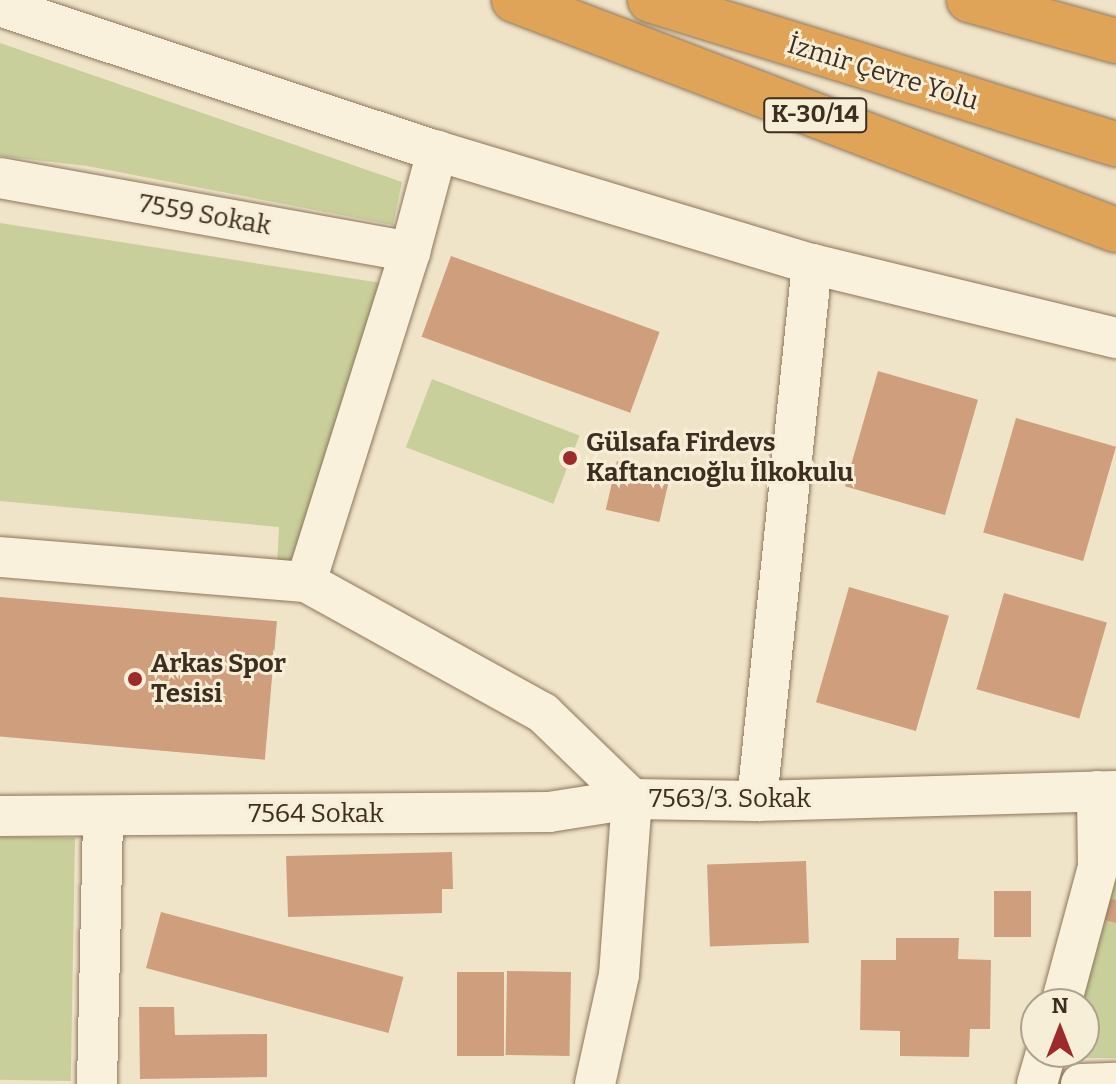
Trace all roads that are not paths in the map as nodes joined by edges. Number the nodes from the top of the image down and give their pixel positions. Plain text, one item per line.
1 (514, 0) edge
2 (650, 0) edge
3 (969, 0) edge
4 (0, 6) edge
5 (1116, 41) edge
6 (1116, 144) edge
7 (437, 151) junction
8 (0, 178) edge
9 (1116, 230) edge
10 (410, 252) junction
11 (812, 264) junction
12 (1116, 338) edge
13 (0, 557) edge
14 (306, 582) junction
15 (1106, 791) edge
16 (632, 799) junction
17 (757, 801) junction
18 (0, 816) edge
19 (103, 816) junction
20 (1065, 988) edge
21 (1116, 1083) edge
22 (97, 1084) edge
23 (595, 1084) edge
24 (1081, 1084) edge

1 - 9 highway, K-30/14
2 - 6 highway, İzmir Çevre Yolu
3 - 5 highway
4 - 7 street
7 - 10 street
7 - 11 street
8 - 10 street, 7559 Sokak
10 - 14 street
11 - 12 street
11 - 17 street
13 - 14 street
14 - 16 street
15 - 17 street, 7563/3. Sokak
15 - 20 street
16 - 17 street, 7563/3. Sokak
16 - 19 street, 7564 Sokak
16 - 23 street, 7563/3. Sokak
18 - 19 street, 7564 Sokak
19 - 22 street
21 - 24 street

